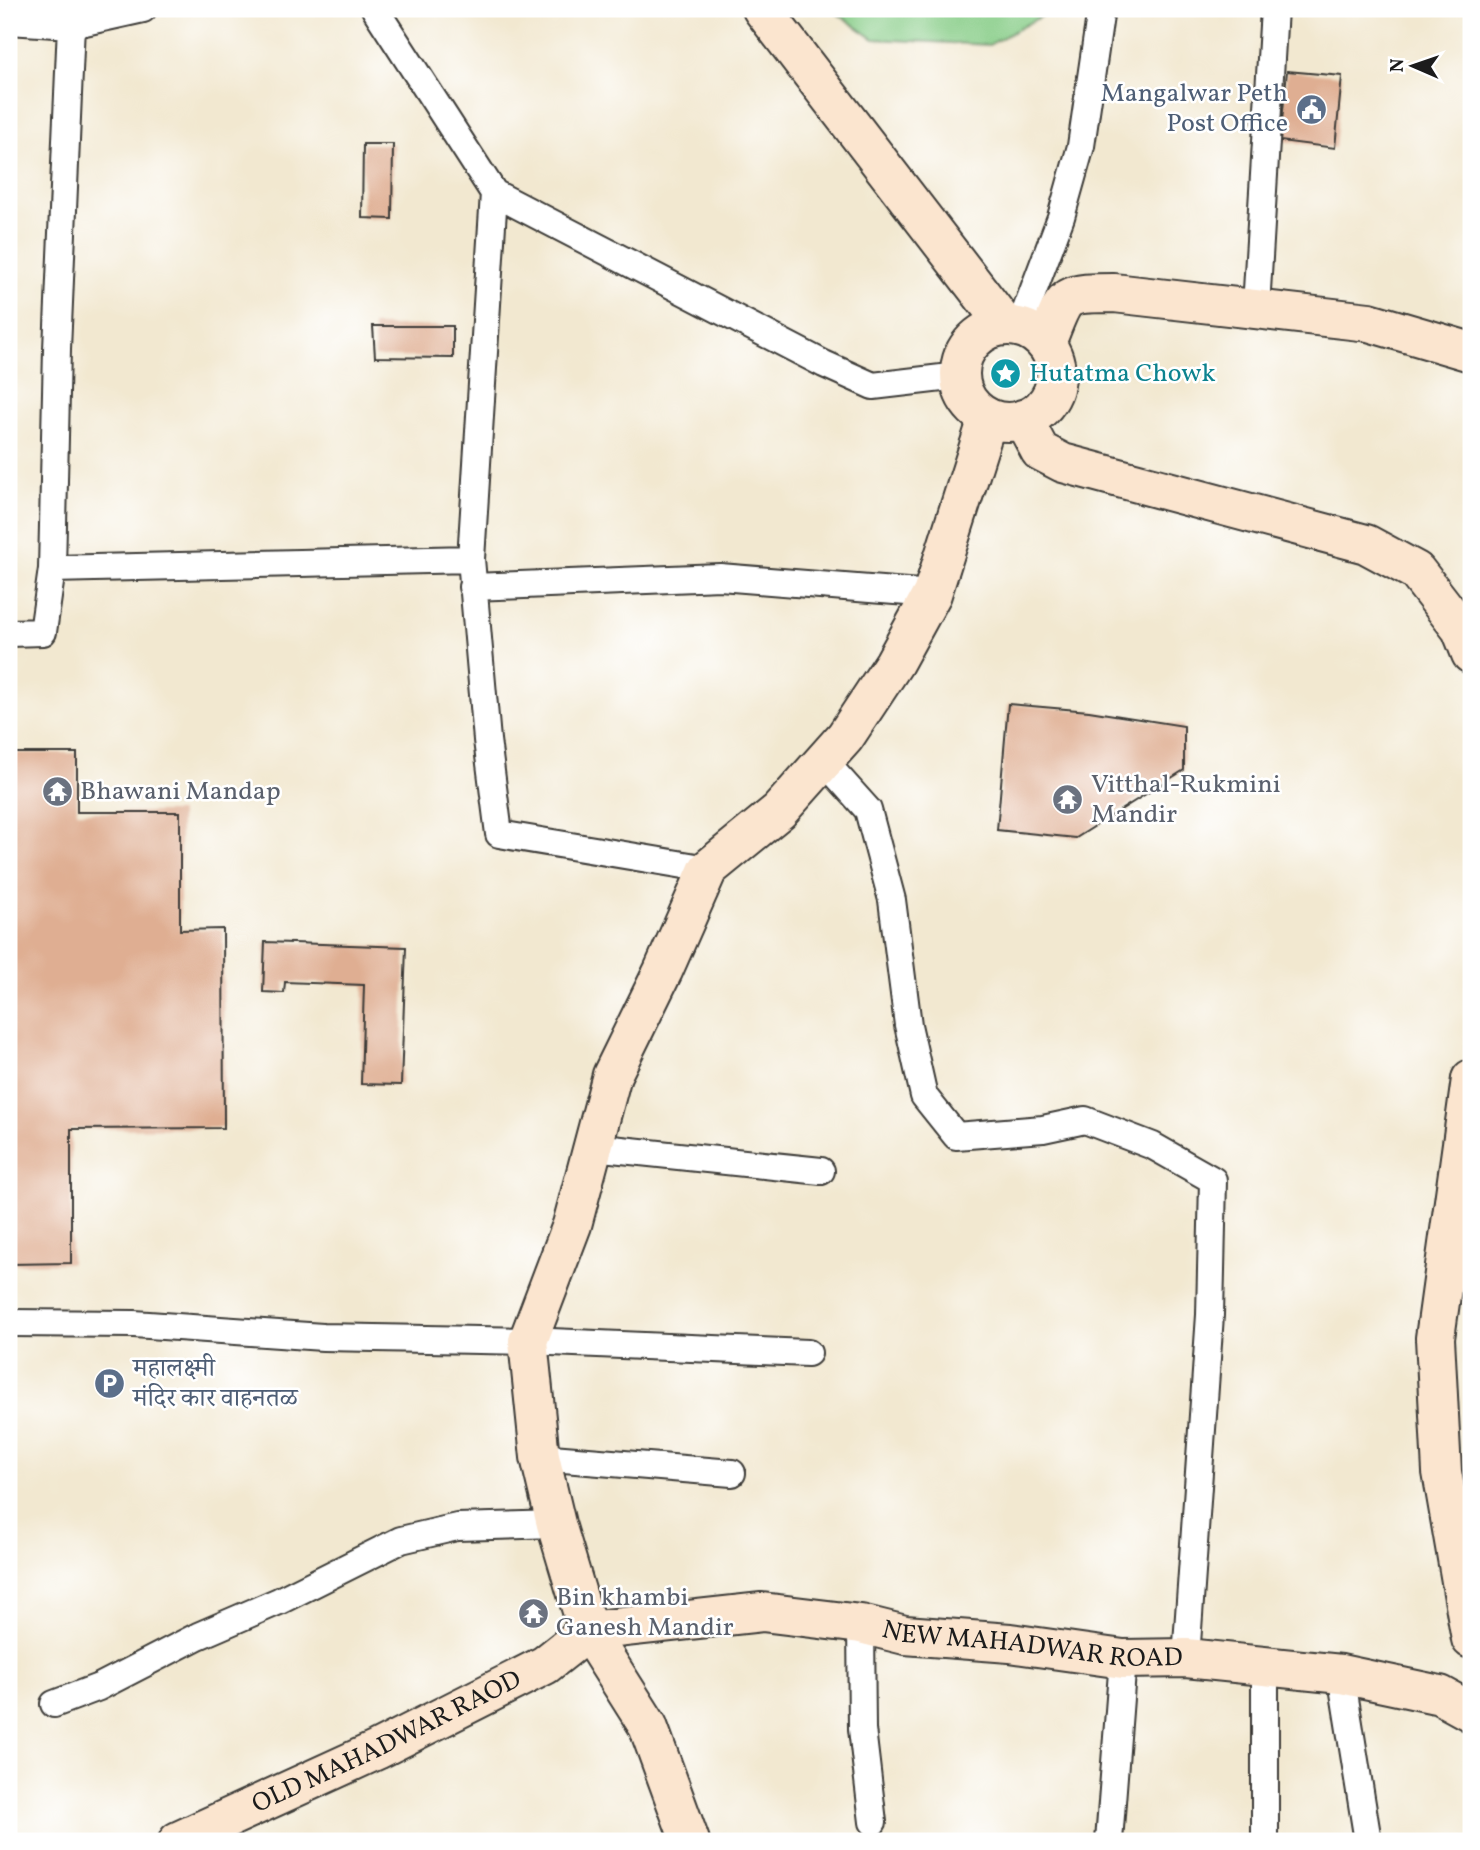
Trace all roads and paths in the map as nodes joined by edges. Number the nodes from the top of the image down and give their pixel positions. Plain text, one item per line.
1 (143, 9) edge
2 (375, 9) edge
3 (762, 9) edge
4 (1101, 9) edge
5 (1274, 9) edge
6 (9, 21) edge
7 (71, 25) junction
8 (494, 194) junction
9 (1256, 307) junction
10 (1024, 332) junction
11 (1471, 352) edge
12 (959, 376) junction
13 (1006, 419) junction
14 (471, 559) junction
15 (52, 569) junction
16 (472, 587) junction
17 (932, 594) junction
18 (9, 633) edge
19 (1471, 654) edge
20 (824, 761) junction
21 (708, 869) junction
22 (1471, 1079) edge
23 (593, 1147) junction
24 (821, 1171) dead end
25 (9, 1324) edge
26 (528, 1341) junction
27 (808, 1353) dead end
28 (540, 1457) junction
29 (732, 1473) dead end
30 (556, 1524) junction
31 (861, 1625) junction
32 (588, 1631) junction
33 (1471, 1639) edge
34 (1186, 1658) junction
35 (1123, 1659) junction
36 (1265, 1666) junction
37 (1341, 1674) junction
38 (54, 1704) dead end
39 (1471, 1712) edge
40 (873, 1822) dead end
41 (178, 1841) edge
42 (690, 1841) edge
43 (1109, 1841) edge
44 (1265, 1841) edge
45 (1368, 1841) edge

1 - 7 street
2 - 8 street
3 - 10 street
4 - 10 street
5 - 9 street
6 - 7 street
7 - 15 street
8 - 12 street
8 - 14 street
9 - 10 street
9 - 11 street
10 - 12 street
10 - 13 street
12 - 13 street
13 - 17 street
13 - 19 street
14 - 15 street
14 - 16 street
15 - 18 street
16 - 17 street
16 - 21 street
17 - 20 street
20 - 21 street
20 - 34 street
21 - 23 street
22 - 33 street
23 - 24 street
23 - 26 street
25 - 26 street
26 - 27 street
26 - 28 street
28 - 29 street
28 - 30 street
30 - 32 street
30 - 38 street
31 - 32 street, NEW MAHADWAR ROAD
31 - 35 street, NEW MAHADWAR ROAD
31 - 40 street
32 - 41 street, OLD MAHADWAR RAOD
32 - 42 street
34 - 35 street, NEW MAHADWAR ROAD
34 - 36 street, NEW MAHADWAR ROAD
35 - 43 street
36 - 37 street, NEW MAHADWAR ROAD
36 - 44 street
37 - 39 street, NEW MAHADWAR ROAD
37 - 45 street

